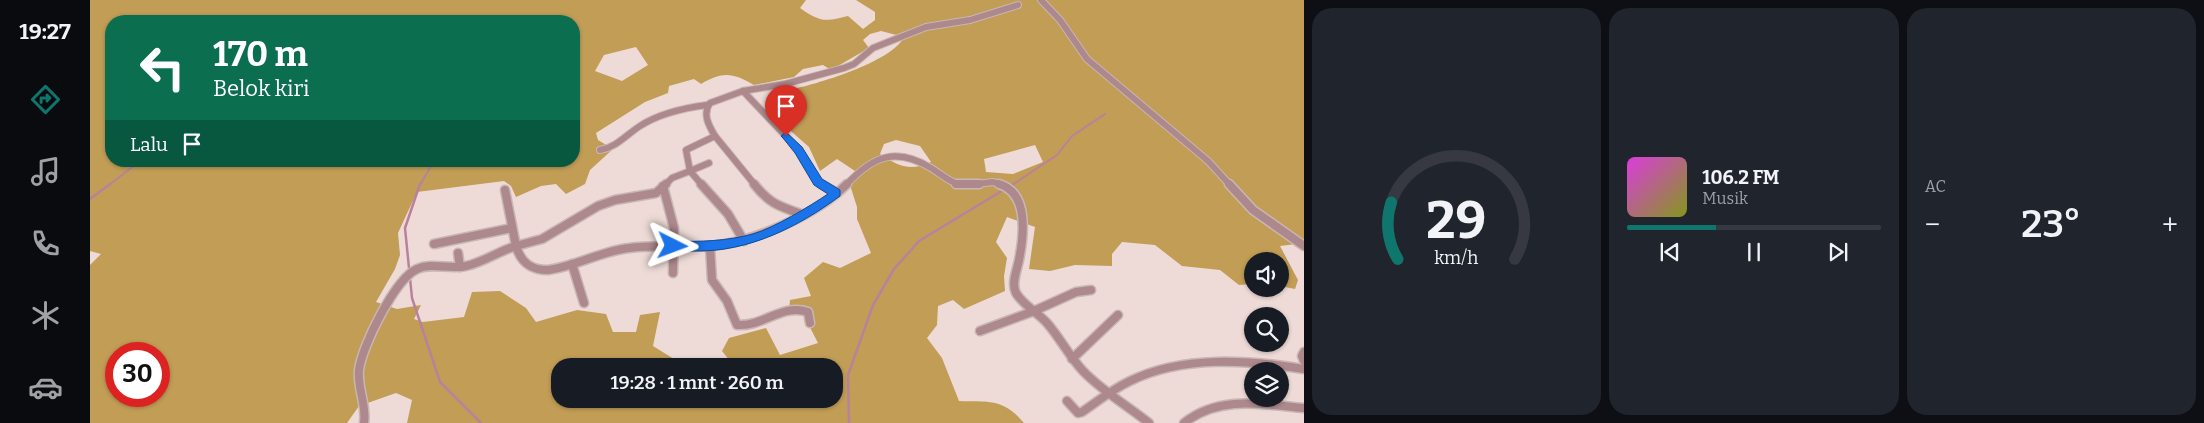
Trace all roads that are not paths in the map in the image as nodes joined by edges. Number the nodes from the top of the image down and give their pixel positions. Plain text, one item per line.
1 (1041, 0) edge
2 (1018, 6) dead end
3 (743, 91) junction
4 (707, 105) junction
5 (714, 136) junction
6 (600, 150) dead end
7 (710, 163) dead end
8 (690, 171) junction
9 (663, 186) junction
10 (505, 190) dead end
11 (836, 193) junction
12 (801, 214) junction
13 (512, 228) junction
14 (744, 241) junction
15 (434, 244) dead end
16 (516, 246) junction
17 (673, 246) junction
18 (710, 246) junction
19 (1304, 246) edge
20 (458, 253) dead end
21 (572, 264) junction
22 (460, 267) junction
23 (673, 272) dead end
24 (1091, 290) dead end
25 (584, 303) dead end
26 (1034, 311) junction
27 (1118, 315) dead end
28 (810, 323) dead end
29 (980, 331) dead end
30 (1304, 352) edge
31 (1072, 359) junction
32 (1304, 361) edge
33 (1304, 369) edge
34 (1109, 393) junction
35 (1067, 402) dead end
36 (1303, 408) dead end
37 (364, 423) edge
38 (1149, 423) edge
39 (1184, 423) edge

1 - 19 street
2 - 3 street
3 - 4 street
3 - 11 street
4 - 5 street
4 - 6 street
5 - 8 street
5 - 12 street
7 - 8 street
8 - 9 street
8 - 14 street
9 - 16 street
9 - 17 street
10 - 13 street
11 - 12 street
11 - 26 street
12 - 14 street
13 - 15 street
13 - 16 street
14 - 18 street
16 - 21 street
16 - 22 street
17 - 18 street
17 - 21 street
17 - 23 street
18 - 28 street
20 - 22 street
21 - 25 street
22 - 37 street
24 - 26 street
26 - 29 street
26 - 31 street
27 - 31 street
30 - 32 street
31 - 34 street
33 - 34 street
34 - 35 street
34 - 38 street
36 - 39 street

